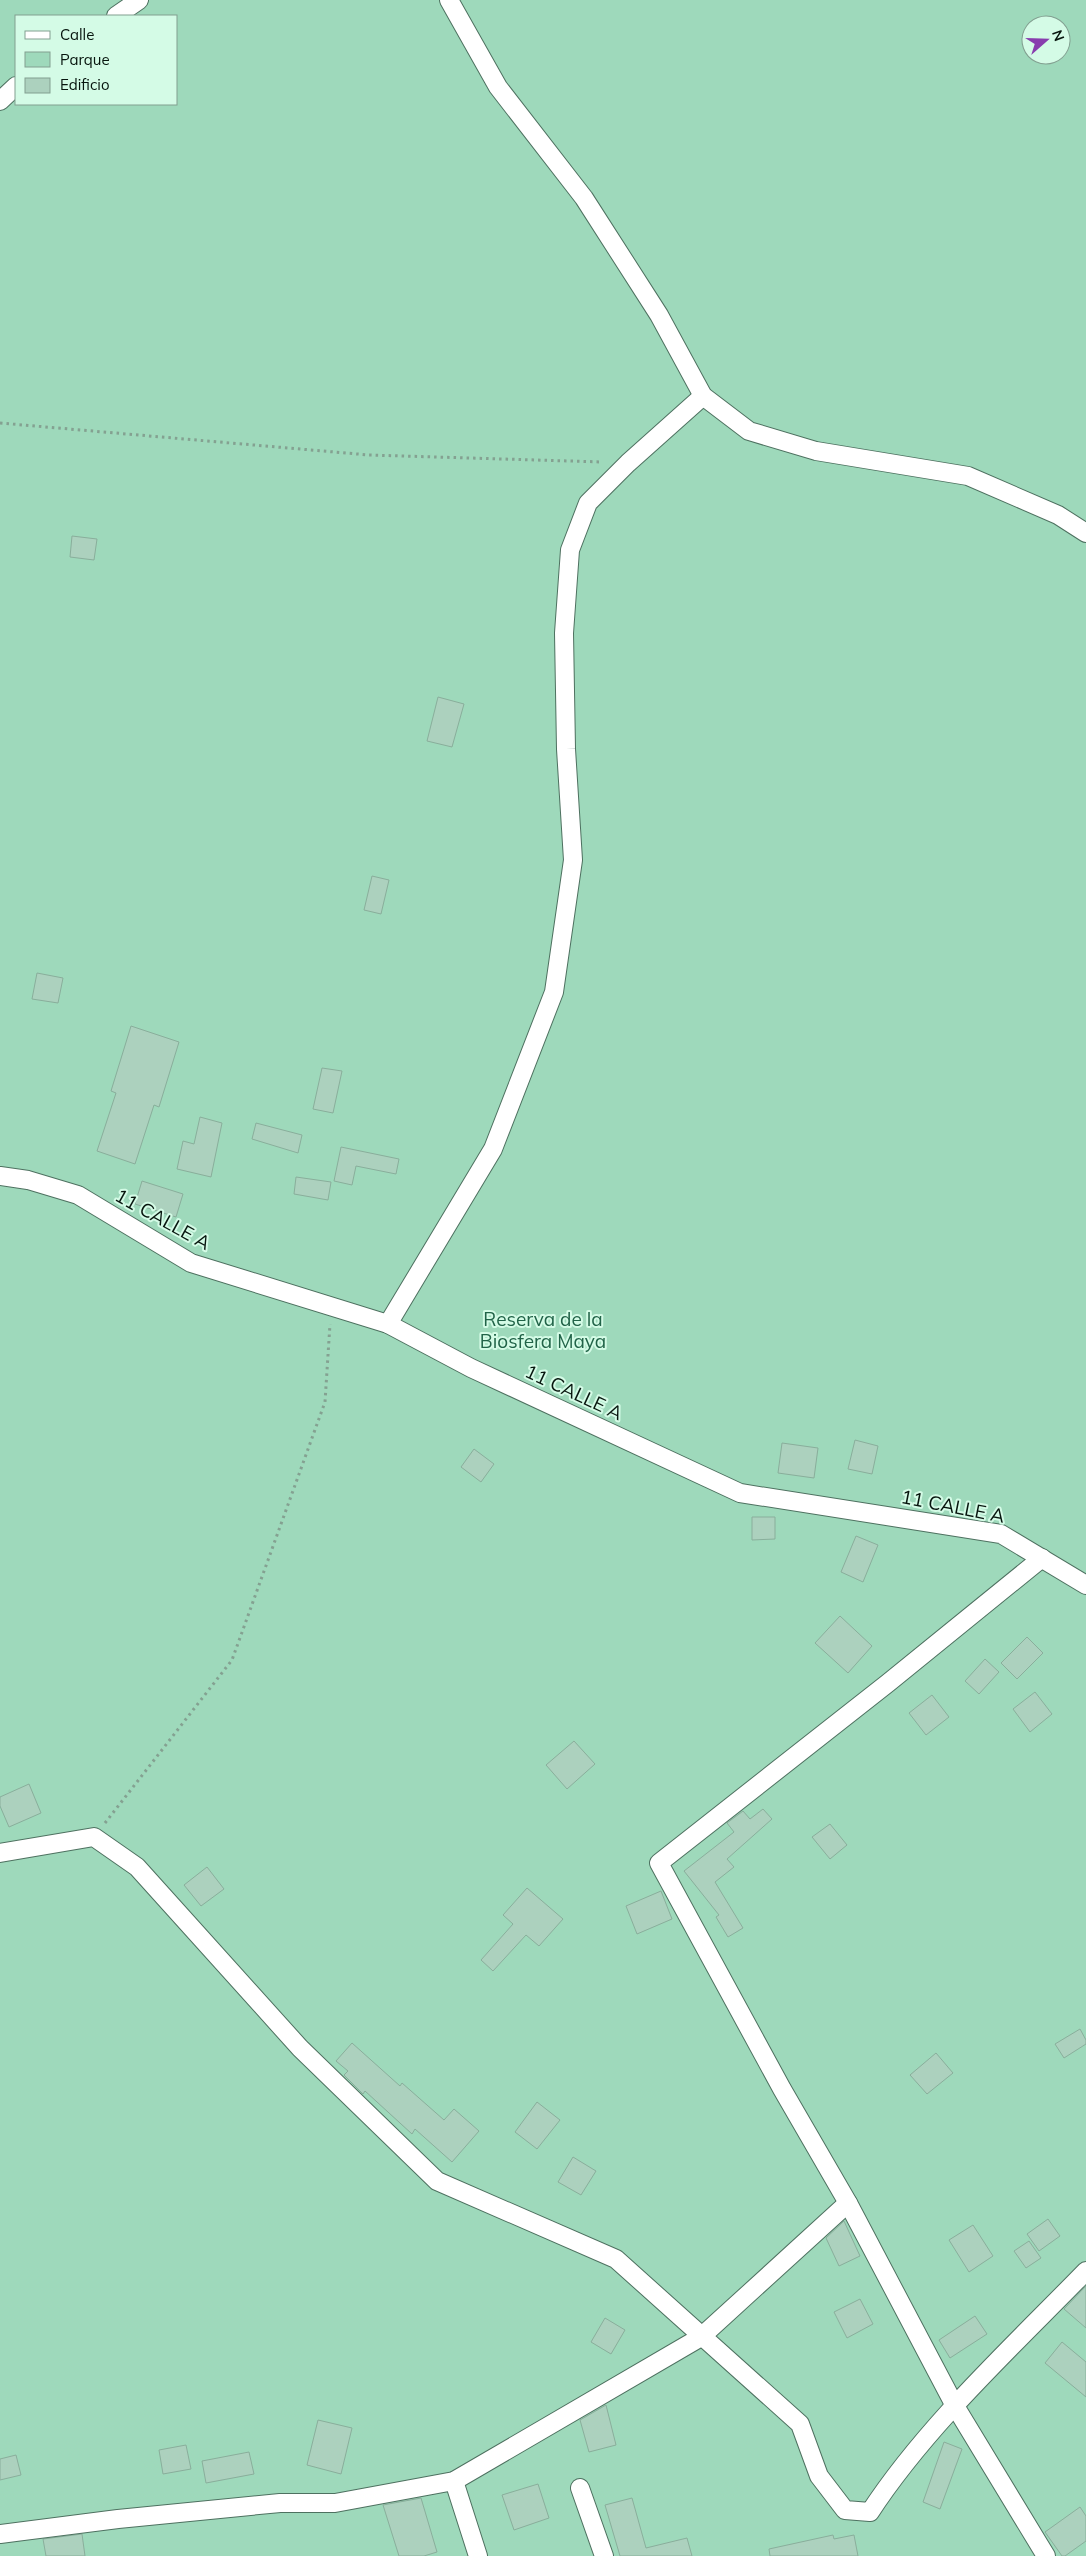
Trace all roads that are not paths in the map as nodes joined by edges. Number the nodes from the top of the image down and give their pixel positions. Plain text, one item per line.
1 (139, 0) edge
2 (449, 0) edge
3 (117, 15) edge
4 (15, 87) edge
5 (0, 101) edge
6 (703, 396) junction
7 (1086, 533) edge
8 (0, 1176) edge
9 (388, 1324) junction
10 (1042, 1558) junction
11 (1086, 1585) edge
12 (0, 1853) edge
13 (848, 2203) junction
14 (1086, 2271) edge
15 (701, 2337) junction
16 (955, 2406) junction
17 (454, 2481) junction
18 (580, 2488) dead end
19 (0, 2534) edge
20 (478, 2556) edge
21 (604, 2556) edge
22 (1046, 2556) edge

1 - 3 street
2 - 6 street
4 - 5 street
6 - 7 street
6 - 9 street
8 - 9 street, 11 CALLE A
9 - 10 street, 11 CALLE A
10 - 11 street, 11 CALLE A
10 - 13 street
12 - 15 street
13 - 15 street
13 - 16 street
14 - 16 street
15 - 16 street
15 - 17 street
16 - 22 street
17 - 19 street
17 - 20 street
18 - 21 street

